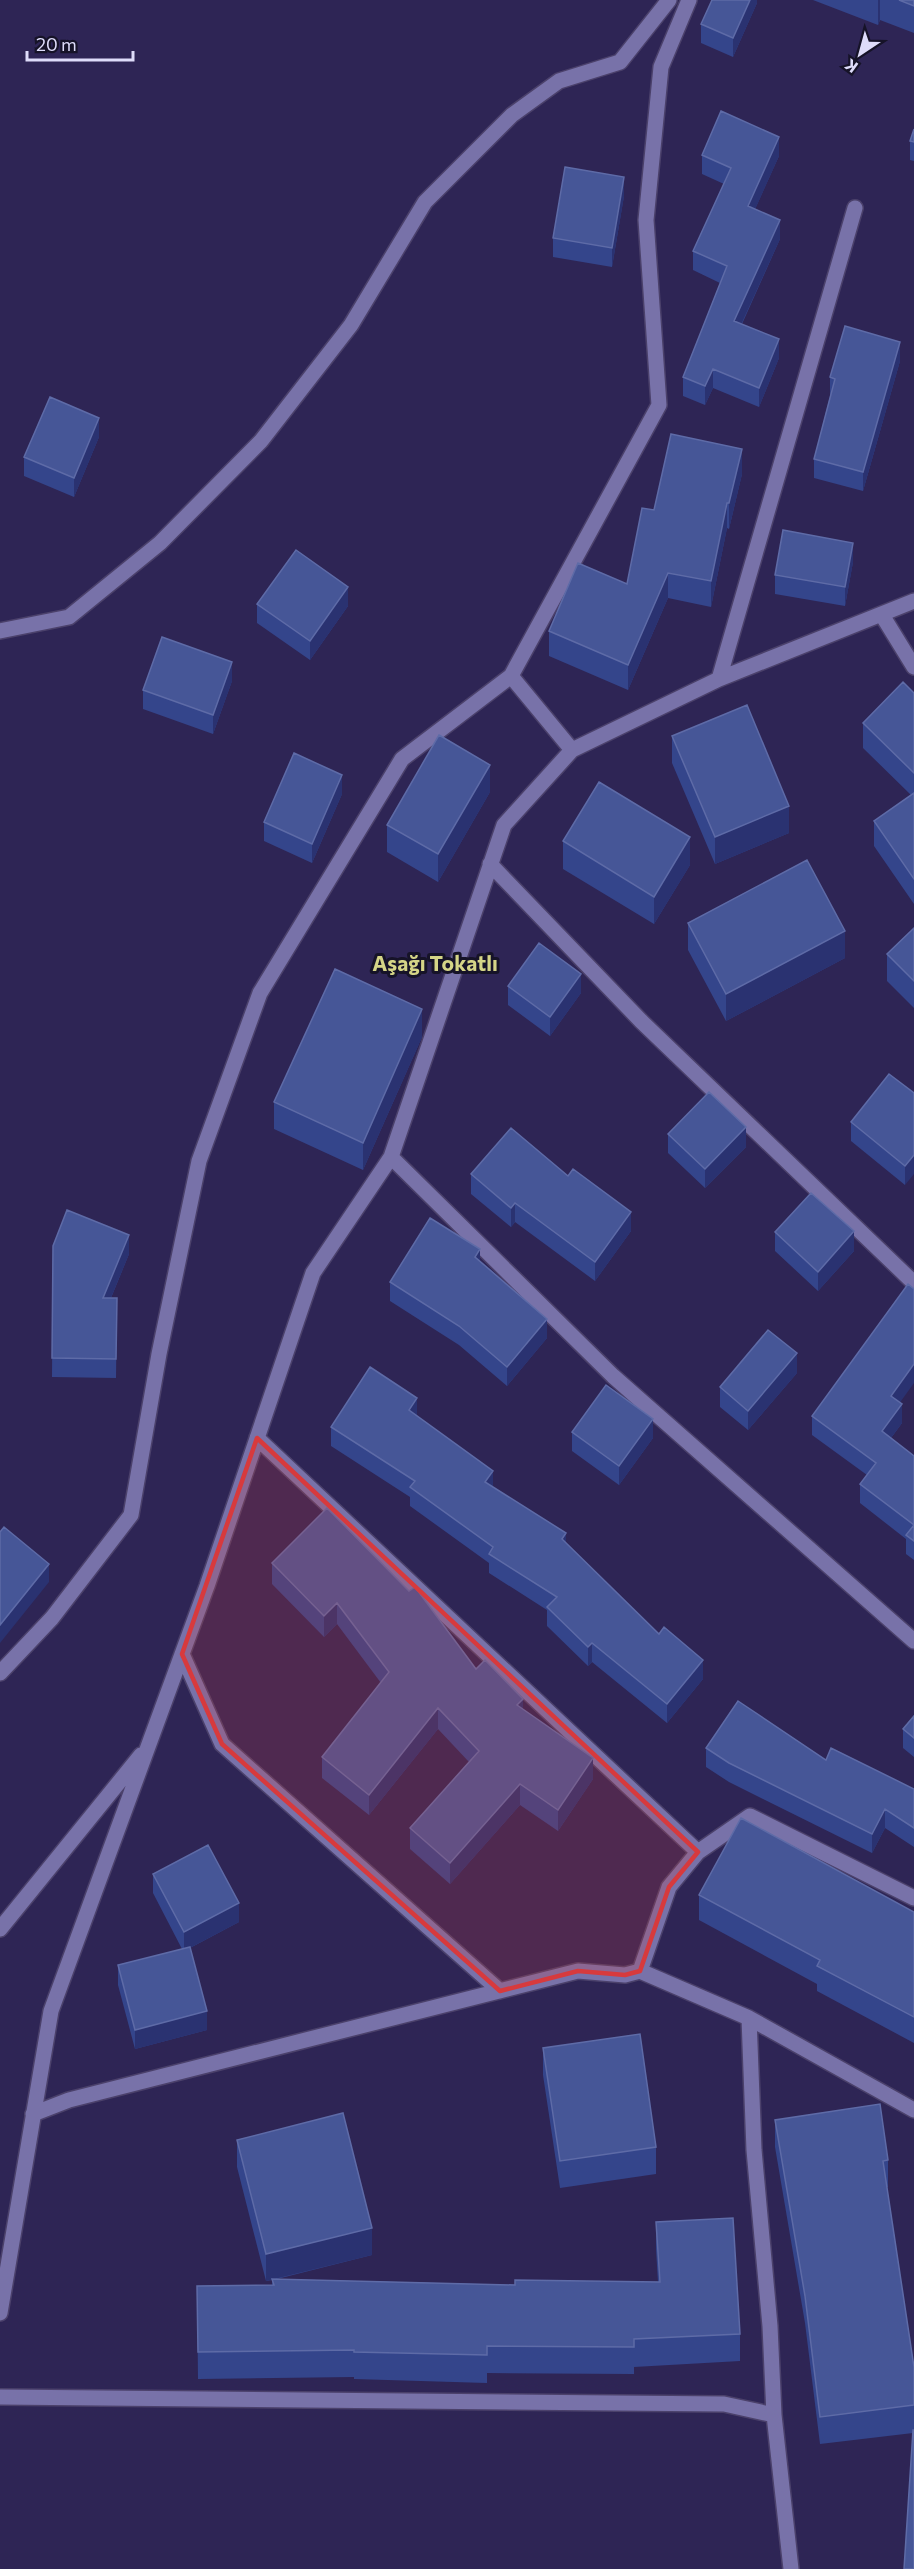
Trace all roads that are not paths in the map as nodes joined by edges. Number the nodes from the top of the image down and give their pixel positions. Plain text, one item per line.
1 (669, 0) edge
2 (689, 0) edge
3 (855, 208) dead end
4 (914, 601) edge
5 (882, 615) junction
6 (0, 631) edge
7 (914, 668) edge
8 (511, 676) junction
9 (719, 678) junction
10 (572, 750) junction
11 (490, 864) junction
12 (390, 1157) junction
13 (914, 1283) edge
14 (257, 1438) junction
15 (914, 1641) edge
16 (182, 1654) junction
17 (0, 1673) edge
18 (149, 1745) junction
19 (698, 1852) junction
20 (914, 1898) edge
21 (0, 1929) edge
22 (640, 1971) junction
23 (500, 1991) junction
24 (749, 2018) junction
25 (914, 2110) edge
26 (33, 2114) junction
27 (0, 2313) edge
28 (0, 2397) edge
29 (774, 2415) junction
30 (791, 2569) edge

1 - 6 street
2 - 8 street
3 - 9 street
4 - 5 street
5 - 7 street
5 - 9 street
8 - 10 street
8 - 17 street
9 - 10 street
10 - 11 street
11 - 12 street
11 - 13 street
12 - 14 street
12 - 15 street
14 - 16 street
14 - 19 street
16 - 18 street
16 - 23 street
18 - 21 street
18 - 26 street
19 - 20 street
19 - 22 street
22 - 23 street
22 - 24 street
23 - 26 street
24 - 25 street
24 - 29 street
26 - 27 street
28 - 29 street
29 - 30 street

